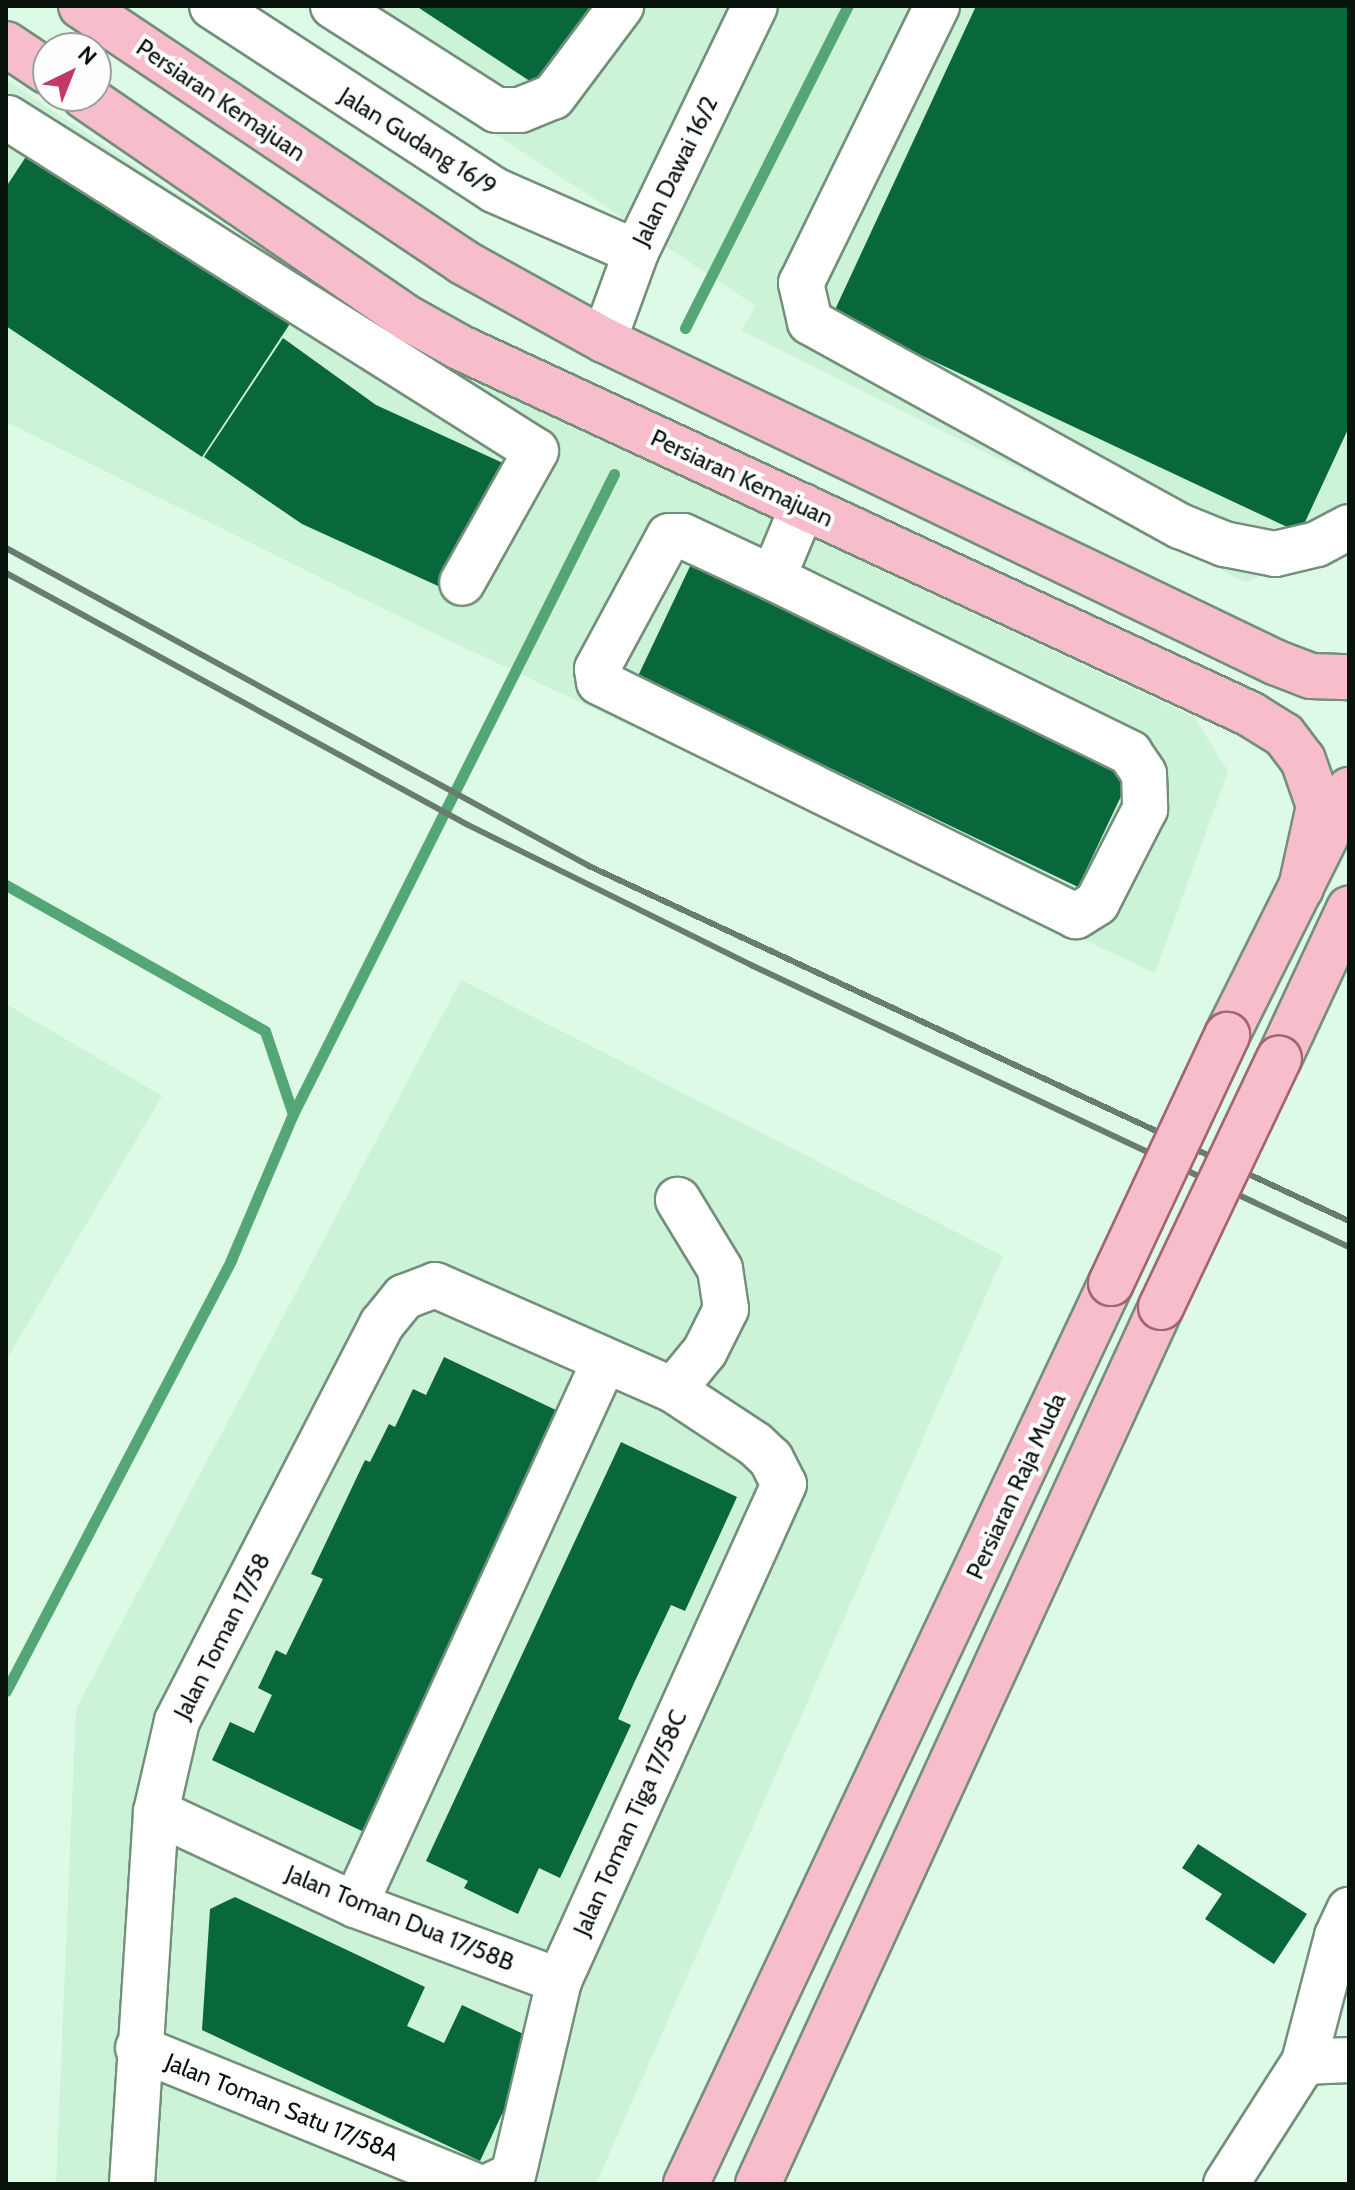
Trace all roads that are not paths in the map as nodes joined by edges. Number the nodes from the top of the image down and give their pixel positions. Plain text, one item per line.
1 (81, 6) edge
2 (333, 6) edge
3 (621, 6) edge
4 (755, 6) edge
5 (937, 6) edge
6 (235, 12) edge
7 (6, 44) edge
8 (32, 61) edge
9 (32, 87) edge
10 (107, 112) edge
11 (7, 119) edge
12 (636, 252) junction
13 (604, 340) junction
14 (803, 506) junction
15 (1349, 527) edge
16 (773, 578) junction
17 (462, 583) dead end
18 (1349, 677) edge
19 (1349, 790) edge
20 (1301, 888) junction
21 (1349, 909) edge
22 (678, 1200) dead end
23 (604, 1362) junction
24 (673, 1390) junction
25 (156, 1812) junction
26 (355, 1905) junction
27 (1349, 1910) edge
28 (559, 1981) junction
29 (138, 2048) junction
30 (1349, 2060) edge
31 (1304, 2062) junction
32 (493, 2181) edge
33 (132, 2184) edge
34 (686, 2184) edge
35 (758, 2184) edge
36 (1226, 2184) edge

1 - 13 main road, Persiaran Kemajuan
2 - 3 street
4 - 12 street, Jalan Dawai 16/2
5 - 15 street
6 - 12 street, Jalan Gudang 16/9
7 - 8 main road
9 - 11 street
10 - 14 main road, Persiaran Kemajuan
11 - 17 street
12 - 13 street, Jalan Dawai 16/2
13 - 18 main road, Persiaran Kemajuan
14 - 16 street
14 - 20 main road, Persiaran Kemajuan
16 - 16 street
19 - 20 main road, Persiaran Raja Muda
20 - 34 main road, Persiaran Raja Muda, bridge
21 - 35 main road, bridge
22 - 24 street
23 - 24 street
23 - 25 street, Jalan Toman 17/58
23 - 26 street
24 - 28 street, Jalan Toman Tiga 17/58C
25 - 26 street, Jalan Toman Dua 17/58B
25 - 29 street, Jalan Toman 17/58
26 - 28 street, Jalan Toman Dua 17/58B
27 - 31 street
28 - 32 street, Jalan Toman Tiga 17/58C
29 - 32 street, Jalan Toman Satu 17/58A
29 - 33 street, Jalan Toman 17/58
30 - 31 street
31 - 36 street

